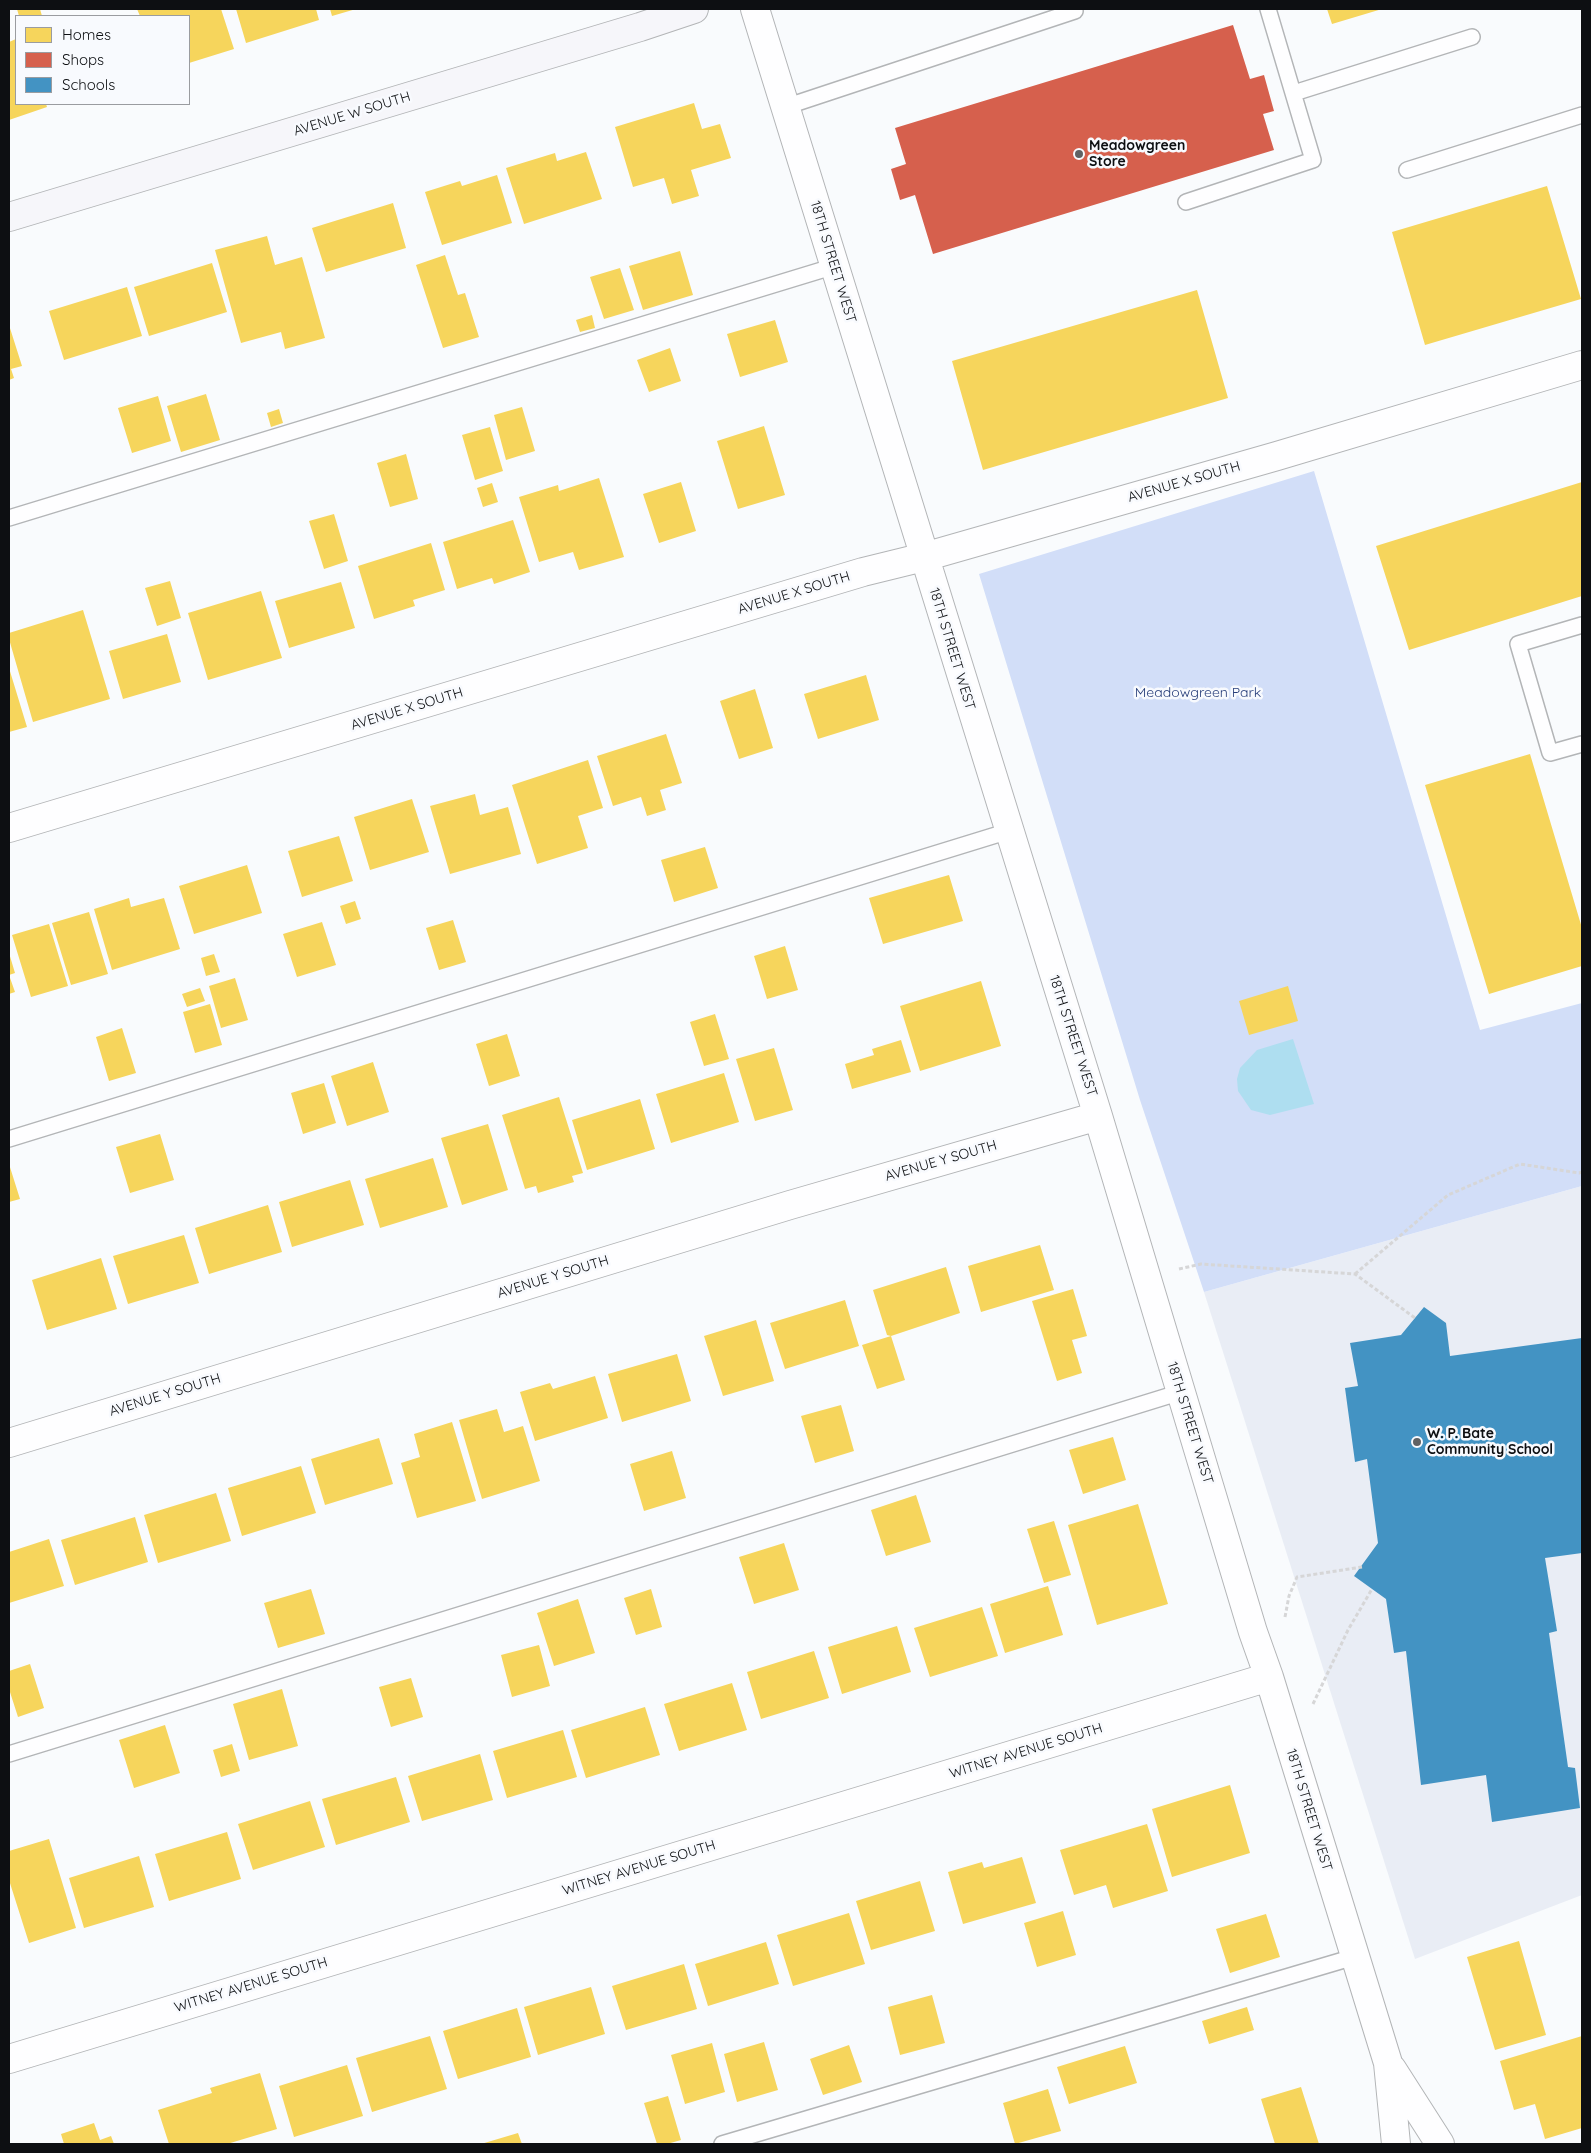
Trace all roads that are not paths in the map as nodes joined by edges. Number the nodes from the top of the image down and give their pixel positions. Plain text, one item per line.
1 (694, 9) edge
2 (755, 9) edge
3 (1268, 9) edge
4 (1075, 11) dead end
5 (1472, 37) dead end
6 (1294, 93) junction
7 (785, 107) junction
8 (1582, 115) edge
9 (1406, 170) dead end
10 (1186, 202) dead end
11 (9, 217) edge
12 (835, 266) junction
13 (1582, 365) edge
14 (9, 518) edge
15 (924, 557) junction
16 (1582, 625) edge
17 (1582, 744) edge
18 (9, 828) edge
19 (1009, 831) junction
20 (1098, 1116) junction
21 (9, 1139) edge
22 (1181, 1392) junction
23 (9, 1443) edge
24 (1268, 1677) junction
25 (9, 1754) edge
26 (1354, 1957) junction
27 (9, 2059) edge
28 (1388, 2063) junction
29 (722, 2144) edge
30 (1396, 2144) edge
31 (1440, 2144) edge

1 - 11 street, AVENUE W SOUTH
2 - 7 street, 18TH STREET WEST
3 - 6 lane
4 - 7 lane
5 - 6 lane
6 - 10 lane
7 - 12 street, 18TH STREET WEST
8 - 9 lane
12 - 14 lane
12 - 15 street, 18TH STREET WEST
13 - 15 street, AVENUE X SOUTH
15 - 18 street, AVENUE X SOUTH
15 - 19 street, 18TH STREET WEST
16 - 17 lane
19 - 20 street, 18TH STREET WEST
19 - 21 lane
20 - 22 street, 18TH STREET WEST
20 - 23 street, AVENUE Y SOUTH
22 - 24 street, 18TH STREET WEST
22 - 25 lane
24 - 26 street, 18TH STREET WEST
24 - 27 street, WITNEY AVENUE SOUTH
26 - 28 street, 18TH STREET WEST
26 - 29 lane
28 - 30 street
28 - 31 street

